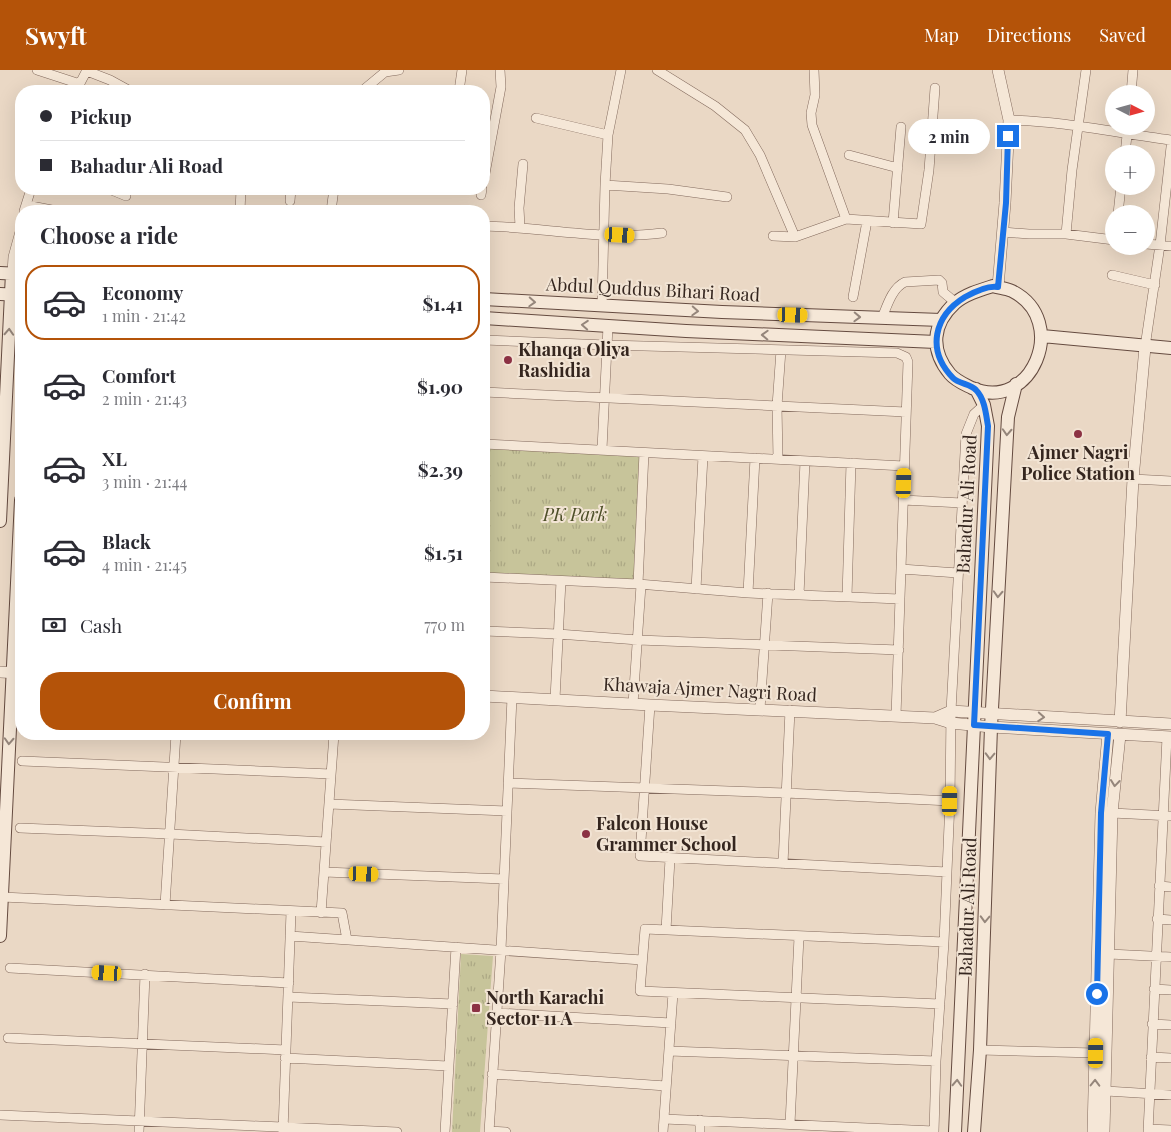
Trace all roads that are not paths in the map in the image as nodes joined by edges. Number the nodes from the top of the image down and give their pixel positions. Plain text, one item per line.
1 (36, 70) edge
2 (87, 70) edge
3 (399, 70) edge
4 (462, 70) edge
5 (500, 70) edge
6 (620, 70) edge
7 (657, 70) edge
8 (814, 70) edge
9 (998, 70) edge
10 (1086, 70) edge
11 (1133, 70) edge
12 (376, 75) edge
13 (71, 85) edge
14 (80, 85) edge
15 (119, 85) edge
16 (367, 85) edge
17 (459, 85) edge
18 (1132, 85) edge
19 (936, 88) dead end
20 (536, 118) dead end
21 (1009, 120) junction
22 (1079, 125) junction
23 (901, 127) dead end
24 (1105, 128) edge
25 (1150, 135) edge
26 (608, 136) junction
27 (1171, 140) edge
28 (490, 147) edge
29 (1171, 147) edge
30 (849, 155) dead end
31 (523, 164) dead end
32 (898, 168) junction
33 (604, 185) junction
34 (291, 195) edge
35 (726, 197) dead end
36 (290, 201) dead end
37 (846, 219) junction
38 (867, 221) junction
39 (893, 223) junction
40 (490, 226) edge
41 (520, 226) junction
42 (1003, 232) junction
43 (662, 233) dead end
44 (604, 234) junction
45 (1066, 234) junction
46 (773, 236) dead end
47 (795, 236) junction
48 (1105, 239) edge
49 (1155, 245) edge
50 (1160, 245) junction
51 (1171, 246) edge
52 (15, 251) edge
53 (11, 273) edge
54 (1112, 275) dead end
55 (1155, 285) junction
56 (998, 287) junction
57 (11, 294) edge
58 (853, 297) dead end
59 (490, 299) edge
60 (956, 303) junction
61 (602, 305) junction
62 (490, 318) edge
63 (882, 318) junction
64 (941, 320) junction
65 (608, 326) junction
66 (1042, 336) junction
67 (490, 340) edge
68 (936, 342) junction
69 (607, 345) junction
70 (1145, 347) junction
71 (1171, 348) edge
72 (781, 350) junction
73 (1016, 384) junction
74 (976, 390) junction
75 (490, 392) edge
76 (605, 398) junction
77 (984, 405) junction
78 (778, 406) junction
79 (906, 412) junction
80 (490, 444) edge
81 (602, 449) junction
82 (644, 453) junction
83 (703, 456) junction
84 (2, 458) edge
85 (755, 458) junction
86 (778, 459) junction
87 (805, 460) junction
88 (851, 463) junction
89 (904, 466) junction
90 (1133, 479) junction
91 (1171, 481) edge
92 (903, 500) junction
93 (962, 502) junction
94 (0, 521) edge
95 (901, 569) junction
96 (958, 573) junction
97 (490, 577) edge
98 (561, 581) junction
99 (640, 585) junction
100 (696, 589) junction
101 (748, 593) junction
102 (768, 593) junction
103 (799, 595) junction
104 (847, 597) junction
105 (900, 599) junction
106 (15, 613) edge
107 (490, 631) edge
108 (558, 634) junction
109 (638, 640) junction
110 (764, 646) junction
111 (898, 650) junction
112 (11, 672) edge
113 (490, 696) edge
114 (512, 697) junction
115 (555, 700) junction
116 (633, 704) junction
117 (650, 705) junction
118 (760, 709) junction
119 (790, 710) junction
120 (951, 711) junction
121 (992, 713) junction
122 (896, 716) junction
123 (935, 718) junction
124 (974, 719) junction
125 (1120, 722) junction
126 (951, 723) junction
127 (1171, 724) edge
128 (991, 727) junction
129 (1108, 734) junction
130 (1120, 735) junction
131 (1169, 737) edge
132 (176, 740) edge
133 (334, 740) edge
134 (22, 761) dead end
135 (174, 766) junction
136 (331, 774) junction
137 (508, 783) junction
138 (1167, 783) edge
139 (644, 788) junction
140 (786, 793) junction
141 (950, 801) junction
142 (329, 804) junction
143 (507, 811) junction
144 (1112, 814) junction
145 (1167, 816) edge
146 (20, 828) dead end
147 (170, 834) junction
148 (326, 842) junction
149 (1160, 851) junction
150 (1171, 852) edge
151 (670, 859) junction
152 (783, 864) junction
153 (324, 872) junction
154 (947, 872) junction
155 (504, 879) junction
156 (1159, 886) junction
157 (1171, 887) edge
158 (2, 897) junction
159 (165, 905) junction
160 (291, 912) junction
161 (321, 912) junction
162 (1157, 919) junction
163 (1171, 920) edge
164 (666, 930) junction
165 (0, 936) edge
166 (290, 936) junction
167 (799, 937) junction
168 (347, 940) junction
169 (944, 942) junction
170 (456, 947) junction
171 (501, 950) junction
172 (1109, 954) junction
173 (1155, 956) junction
174 (1171, 957) edge
175 (642, 960) junction
176 (10, 968) dead end
177 (145, 974) junction
178 (288, 983) junction
179 (1154, 989) junction
180 (1171, 990) edge
181 (674, 993) junction
182 (288, 997) junction
183 (796, 998) junction
184 (453, 1004) junction
185 (940, 1004) junction
186 (496, 1013) junction
187 (671, 1023) junction
188 (1152, 1024) junction
189 (1171, 1025) edge
190 (8, 1038) dead end
191 (143, 1044) junction
192 (980, 1050) junction
193 (669, 1051) junction
194 (1096, 1053) junction
195 (286, 1054) junction
196 (793, 1057) junction
197 (1151, 1057) junction
198 (1171, 1058) edge
199 (936, 1061) junction
200 (448, 1066) junction
201 (492, 1074) junction
202 (666, 1086) junction
203 (1106, 1091) junction
204 (1149, 1094) junction
205 (1171, 1095) edge
206 (0, 1115) edge
207 (664, 1119) junction
208 (700, 1120) junction
209 (140, 1121) junction
210 (790, 1124) junction
211 (283, 1129) edge
212 (881, 1130) edge
213 (1148, 1130) edge
214 (1171, 1130) edge
215 (489, 1131) edge
216 (139, 1132) edge
217 (397, 1132) edge
218 (445, 1132) edge
219 (506, 1132) edge
220 (663, 1132) edge
221 (700, 1132) edge
222 (934, 1132) edge
223 (955, 1132) edge
224 (974, 1132) edge
225 (1093, 1132) edge
226 (1104, 1132) edge

1 - 13 street
2 - 14 street
2 - 15 street
3 - 12 street
4 - 17 street
5 - 28 street
6 - 26 street
7 - 47 street
8 - 37 street
9 - 21 street
10 - 22 street
11 - 18 street
12 - 16 street
19 - 39 street
20 - 26 street
21 - 22 street
21 - 42 street
22 - 24 street
22 - 45 street
23 - 32 street
25 - 27 street
26 - 33 street
29 - 50 street
30 - 32 street
31 - 41 street
32 - 39 street
33 - 35 street
33 - 44 street
34 - 36 street
37 - 38 street
37 - 47 street
38 - 39 street
38 - 58 street
40 - 41 street
41 - 44 street
42 - 45 street
42 - 56 street
43 - 44 street
44 - 61 street
45 - 48 street
46 - 47 street
49 - 50 street
50 - 51 street
50 - 55 street
52 - 53 street
53 - 57 main road
54 - 55 street
55 - 70 street
56 - 60 main road
56 - 66 main road
84 -> 57 main road
59 -> 61 main road, Abdul Quddus Bihari Road
60 - 63 street
60 - 64 main road
61 -> 63 main road, Abdul Quddus Bihari Road
65 -> 62 main road
63 - 64 main road, Abdul Quddus Bihari Road
64 - 68 main road
68 -> 65 main road
65 - 69 street
66 - 70 main road
66 - 73 main road
67 - 69 street
68 - 74 main road
69 - 72 street
69 - 76 street
70 - 71 main road
70 - 90 street
72 - 78 street
72 - 79 street
73 - 74 main road
73 -> 121 main road, Bahadur Ali Road
74 - 77 main road, Bahadur Ali Road
75 - 76 street
76 - 78 street
76 - 81 street
77 - 93 street
77 - 124 main road, Bahadur Ali Road
78 - 79 street
78 - 86 street
79 - 89 street
80 - 81 street
81 - 82 street
82 - 83 street
82 - 99 street
83 - 85 street
83 - 100 street
84 - 94 main road
85 - 86 street
85 - 101 street
86 - 87 street
87 - 88 street
87 - 103 street
88 - 89 street
88 - 104 street
89 - 92 street
90 - 91 street
90 - 125 street
92 - 93 street
92 - 95 street
93 - 96 street
95 - 96 street
95 - 105 street
96 - 120 street
97 - 98 street
98 - 99 street
98 - 108 street
99 - 100 street
99 - 109 street
100 - 101 street
101 - 102 street
102 - 103 street
102 - 110 street
103 - 104 street
104 - 105 street
105 - 111 street
106 - 112 main road
107 - 108 street
108 - 109 street
108 - 115 street
109 - 110 street
109 - 116 street
110 - 111 street
110 - 118 street
111 - 122 street
112 -> 158 main road
113 - 114 street, Khawaja Ajmer Nagri Road
114 - 115 street, Khawaja Ajmer Nagri Road
114 - 137 street
115 - 116 street, Khawaja Ajmer Nagri Road
116 - 117 street, Khawaja Ajmer Nagri Road
117 - 118 street, Khawaja Ajmer Nagri Road
117 - 139 street
118 - 119 street, Khawaja Ajmer Nagri Road
119 - 122 street, Khawaja Ajmer Nagri Road
119 - 140 street
120 - 123 street, Khawaja Ajmer Nagri Road
120 - 124 street, Khawaja Ajmer Nagri Road
120 - 126 street
121 - 124 street, Khawaja Ajmer Nagri Road
121 -> 125 street, Khawaja Ajmer Nagri Road
121 - 128 main road, Bahadur Ali Road
122 - 123 street, Khawaja Ajmer Nagri Road
123 - 126 street, Khawaja Ajmer Nagri Road
124 - 126 street, Khawaja Ajmer Nagri Road
124 - 128 street, Khawaja Ajmer Nagri Road
223 -> 124 main road, Bahadur Ali Road
125 - 127 street, Khawaja Ajmer Nagri Road
126 - 141 street
128 - 129 street, Khawaja Ajmer Nagri Road
128 -> 192 main road, Bahadur Ali Road
129 - 130 street, Khawaja Ajmer Nagri Road
129 - 194 street
130 - 131 street, Khawaja Ajmer Nagri Road
130 -> 144 street
131 - 138 street
132 - 135 street
133 - 136 street
134 - 135 street
135 - 136 street
135 - 147 street
136 - 142 street
137 - 139 street
137 - 143 street
138 - 145 street
139 - 140 street
139 - 151 street
140 - 141 street
140 - 152 street
141 - 154 street
142 - 143 street
142 - 148 street
143 - 155 street
144 - 145 street
144 - 172 street
145 - 149 street
146 - 147 street
147 - 148 street
147 - 159 street
148 - 153 street
149 - 150 street
149 - 156 street
151 - 152 street
151 - 164 street
152 - 154 street
153 - 155 street
153 - 161 street
154 - 169 street
155 - 171 street
156 - 157 street
156 - 162 street
158 - 159 street
158 - 165 main road
159 - 160 street
160 - 161 street
160 - 166 street
161 - 168 street
162 - 163 street
162 - 173 street
164 - 167 street
164 - 175 street
166 - 168 street
166 - 178 street
167 - 169 street
167 - 183 street
168 - 170 street
169 - 185 street
170 - 171 street
170 - 184 street
171 - 175 street
171 - 186 street
172 - 173 street
172 - 203 street
173 - 174 street
173 - 179 street
175 - 181 street
176 - 177 street
177 - 178 street
177 - 191 street
178 - 182 street
179 - 180 street
179 - 188 street
181 - 183 street
181 - 187 street
182 - 184 street
182 - 195 street
183 - 185 street
183 - 196 street
184 - 200 street
185 - 199 street
186 - 187 street
186 - 201 street
187 - 193 street
188 - 189 street
188 - 197 street
190 - 191 street
191 - 195 street
191 - 209 street
192 - 194 street
192 - 224 main road, Bahadur Ali Road
193 - 196 street
193 - 202 street
225 -> 194 street
195 - 200 street
195 - 211 street
196 - 199 street
196 - 210 street
197 - 198 street
197 - 204 street
199 - 222 street
200 - 218 street
201 - 202 street
201 - 215 street
202 - 207 street
203 - 204 street
203 - 226 street
204 - 205 street
204 - 213 street
206 - 209 street
207 - 208 street
207 - 220 street
208 - 210 street
208 - 221 street
209 - 211 street
209 - 216 street
210 - 212 street
211 - 217 street
212 - 222 street
213 - 214 street
215 - 219 street

